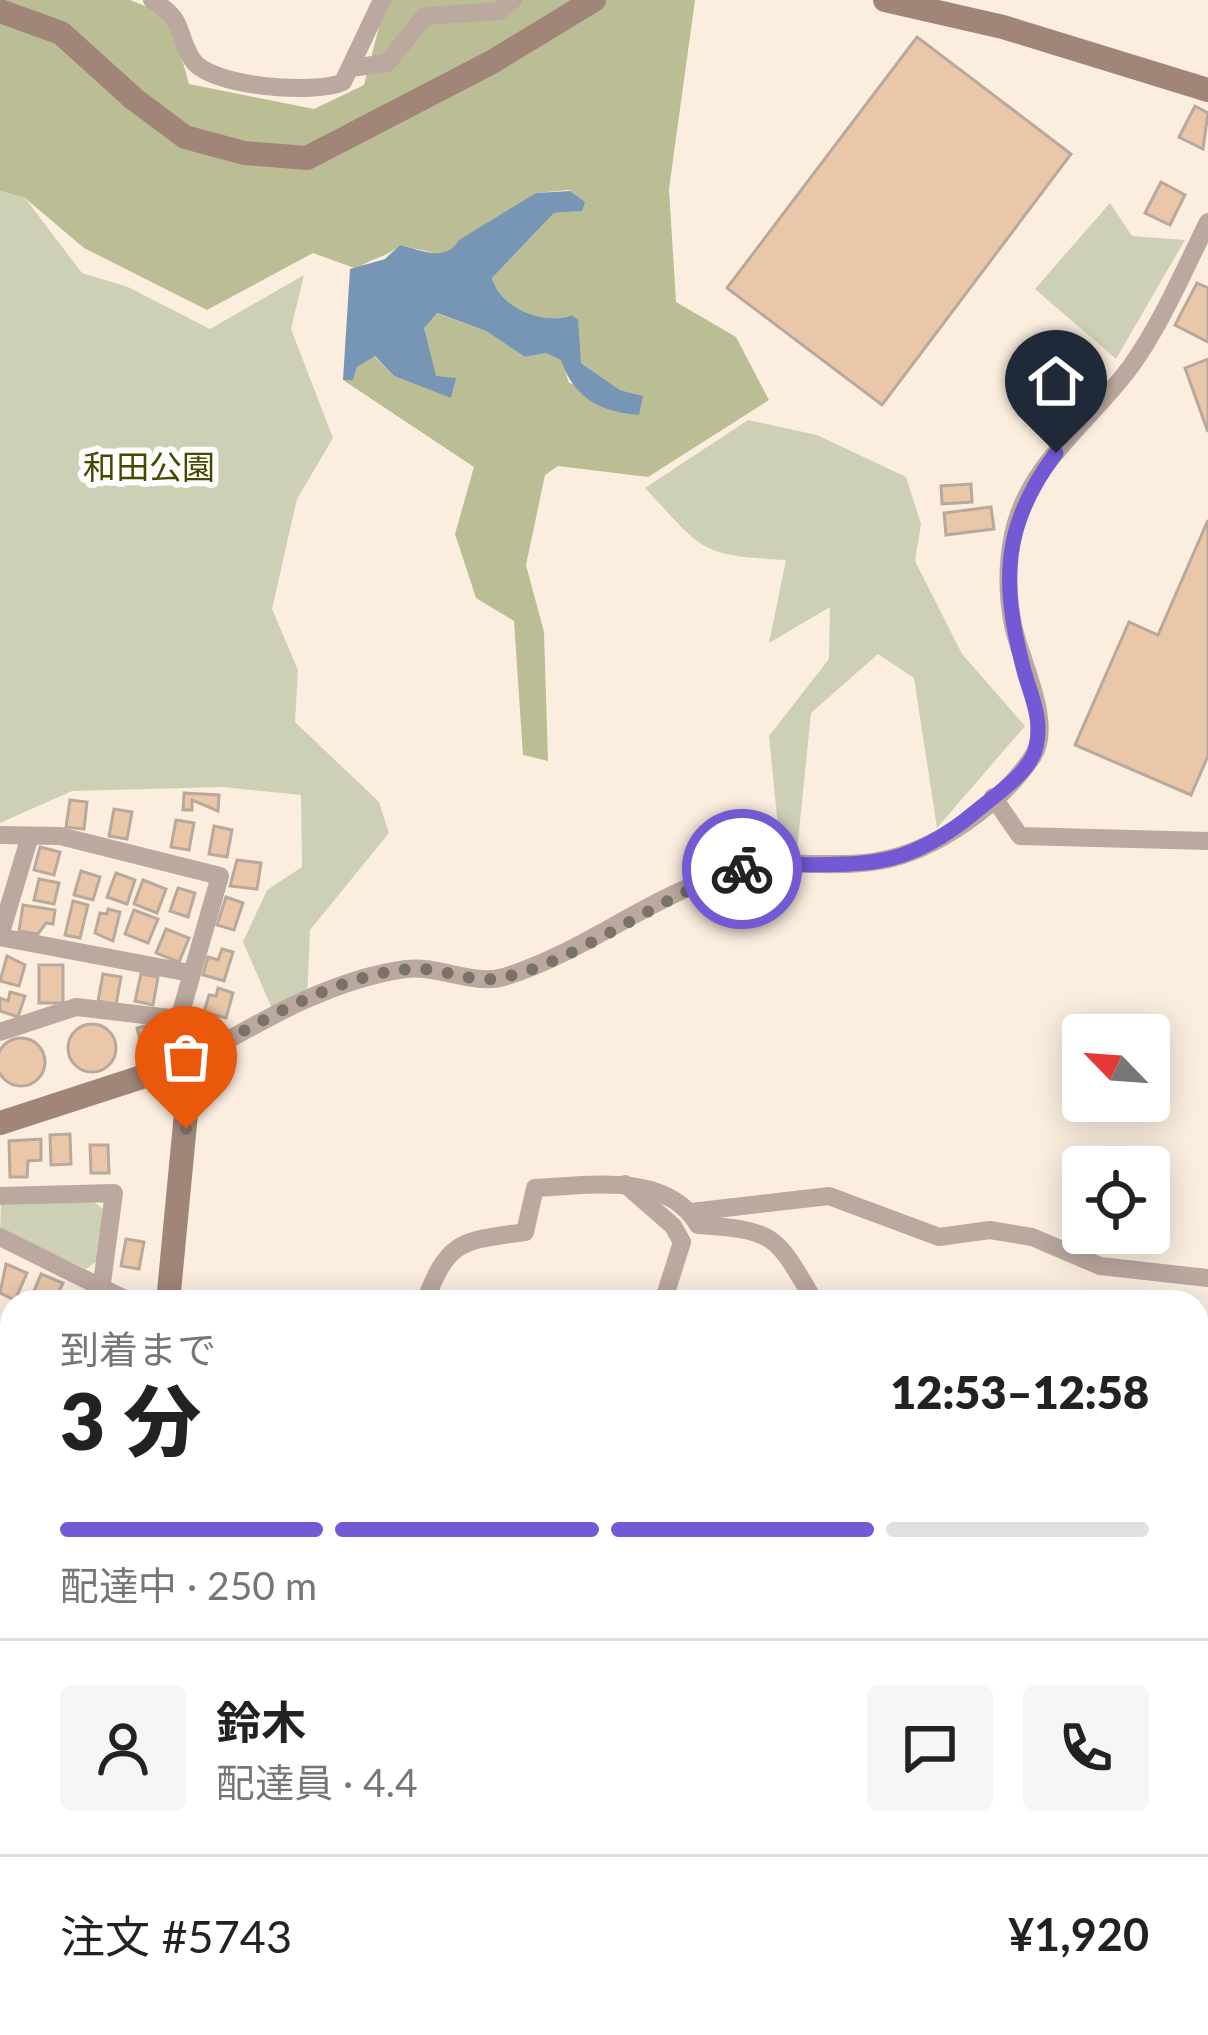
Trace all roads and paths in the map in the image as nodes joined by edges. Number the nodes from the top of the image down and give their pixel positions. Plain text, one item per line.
1 (152, 0) edge
2 (382, 0) edge
3 (513, 0) edge
4 (594, 0) edge
5 (885, 0) edge
6 (0, 11) edge
7 (351, 68) junction
8 (1208, 90) edge
9 (1208, 222) edge
10 (993, 797) junction
11 (0, 835) edge
12 (30, 836) junction
13 (1208, 841) edge
14 (5, 901) edge
15 (0, 937) edge
16 (190, 973) junction
17 (179, 1019) junction
18 (0, 1032) edge
19 (191, 1061) junction
20 (0, 1123) edge
21 (625, 1184) junction
22 (0, 1196) edge
23 (691, 1212) junction
24 (0, 1237) edge
25 (1208, 1278) edge
26 (102, 1283) junction
27 (113, 1290) edge
28 (169, 1290) edge
29 (430, 1290) edge
30 (666, 1290) edge
31 (808, 1290) edge

1 - 7 street
2 - 7 street
3 - 7 street
4 - 6 street
5 - 8 street
9 - 10 street
10 - 13 street
10 - 19 street
11 - 12 street
12 - 14 street
12 - 16 street
14 - 15 street
15 - 16 street
16 - 17 street
17 - 18 street
17 - 19 street
19 - 20 street
19 - 28 street
21 - 23 street
21 - 29 street
21 - 30 street
22 - 26 street
23 - 25 street
23 - 31 street
24 - 26 street
26 - 27 street

